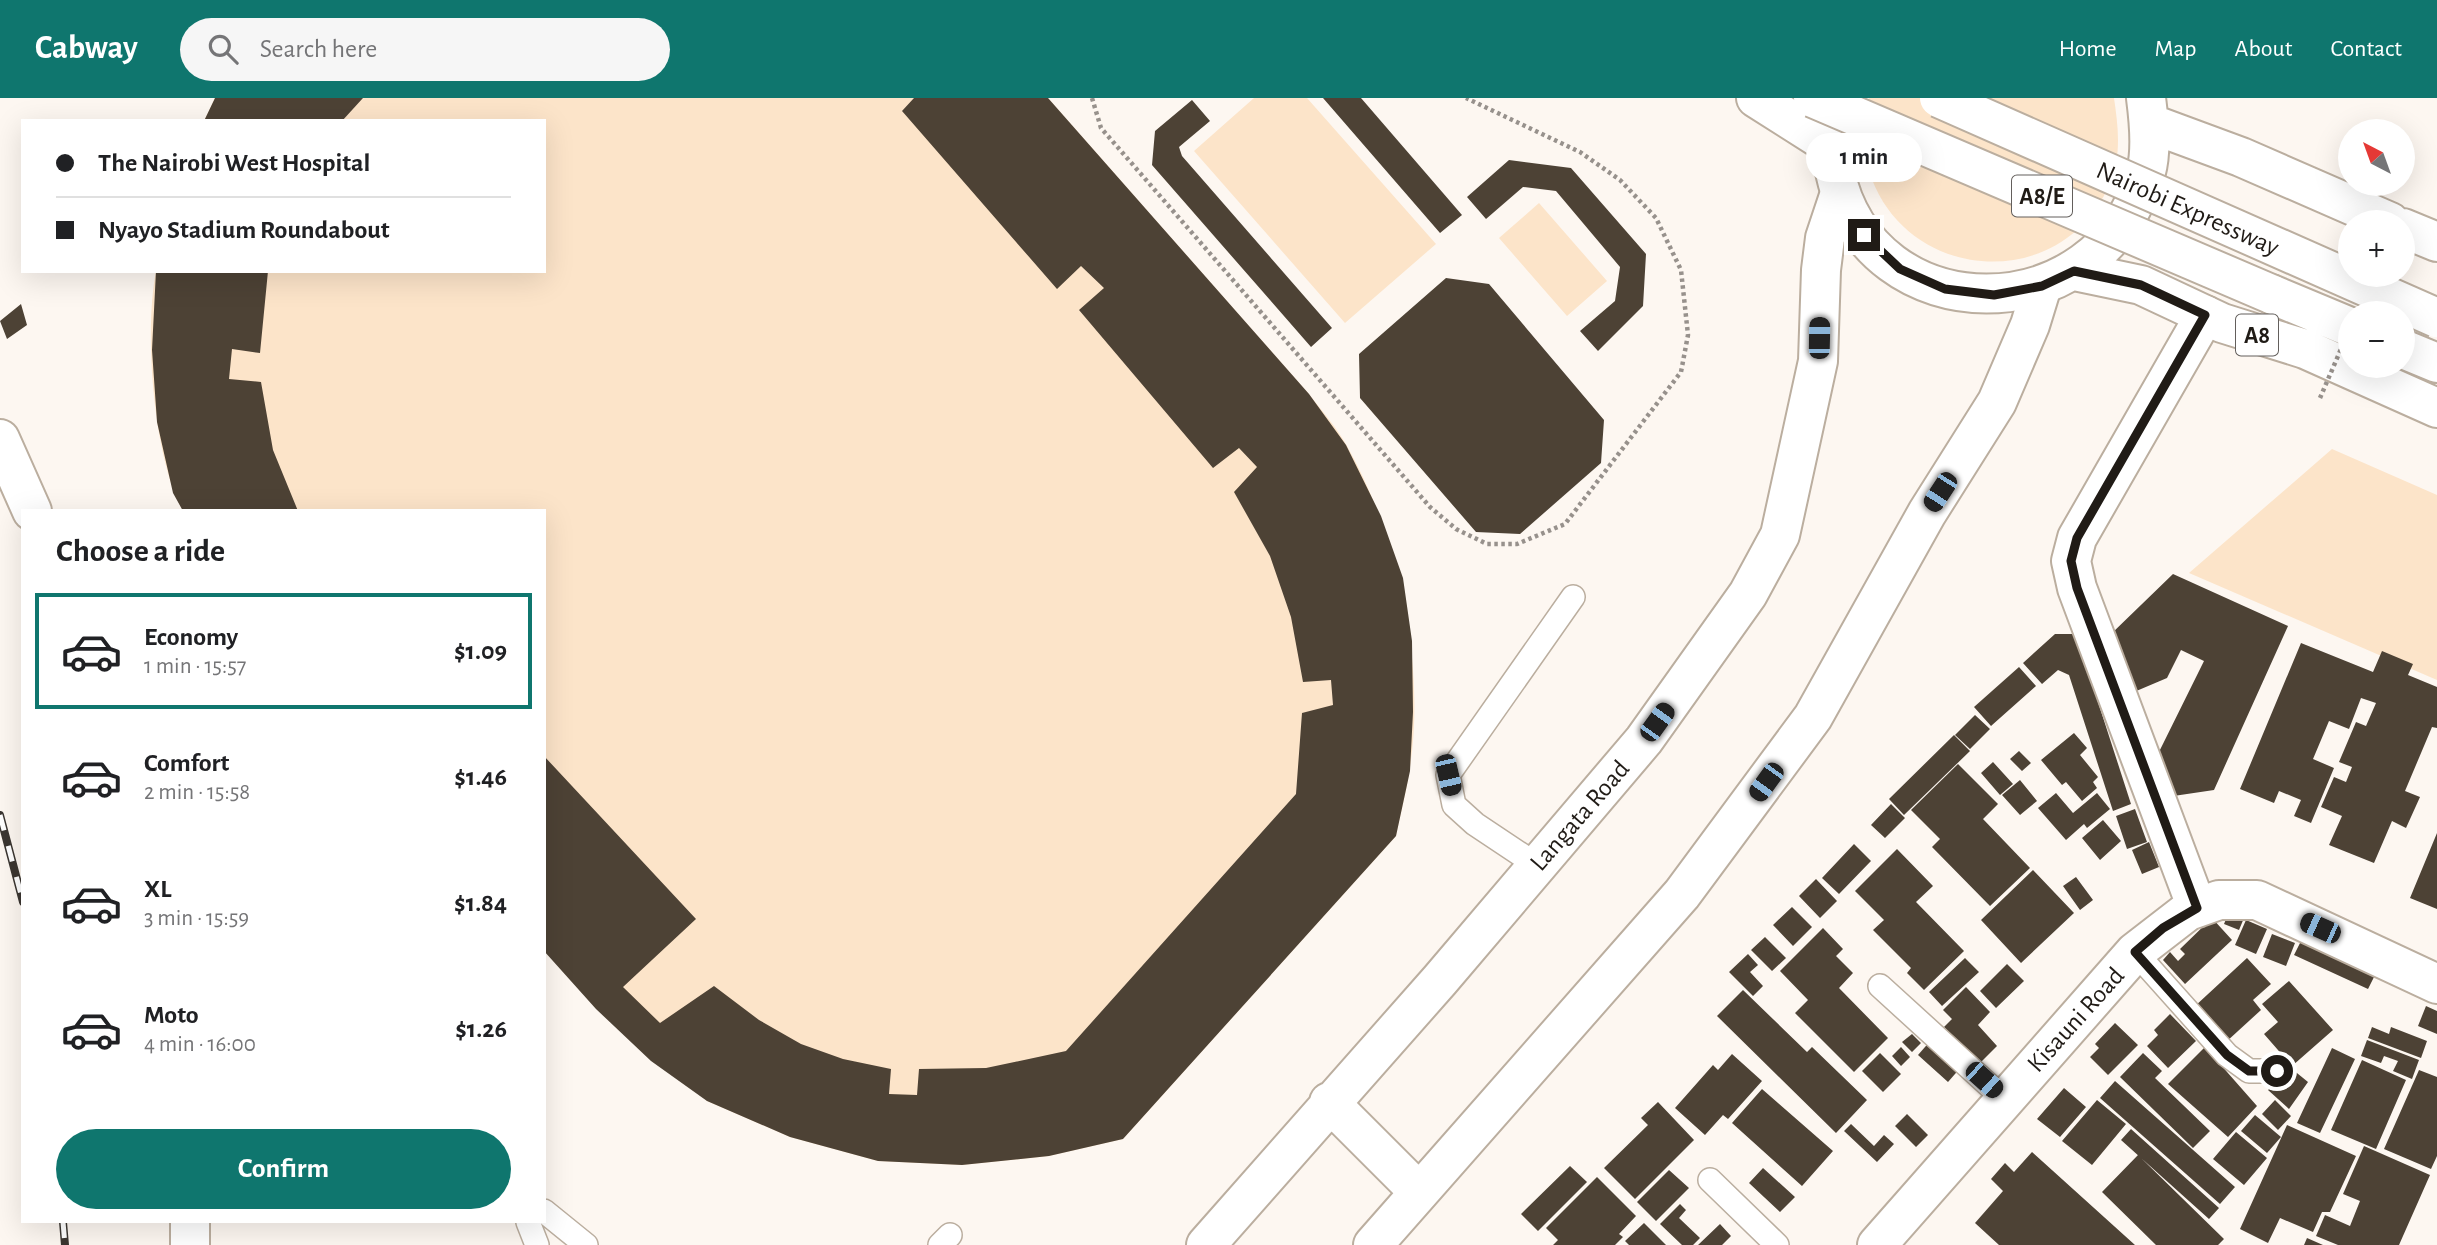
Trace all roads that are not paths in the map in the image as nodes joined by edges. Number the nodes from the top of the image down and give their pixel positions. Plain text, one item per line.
1 (1756, 98) edge
2 (1813, 98) edge
3 (1835, 98) edge
4 (1939, 98) edge
5 (2148, 110) edge
6 (1830, 145) junction
7 (1840, 192) junction
8 (2362, 210) edge
9 (2415, 233) edge
10 (2437, 242) edge
11 (2058, 278) junction
12 (2205, 315) junction
13 (2437, 317) edge
14 (2338, 322) edge
15 (2415, 354) edge
16 (2437, 363) edge
17 (2437, 408) edge
18 (0, 439) edge
19 (31, 509) edge
20 (1573, 597) dead end
21 (1535, 864) junction
22 (2197, 908) junction
23 (2135, 952) junction
24 (2437, 984) edge
25 (1880, 986) dead end
26 (2277, 1071) dead end
27 (2004, 1099) junction
28 (1329, 1102) junction
29 (1710, 1180) dead end
30 (1419, 1192) junction
31 (546, 1212) edge
32 (190, 1223) edge
33 (528, 1223) edge
34 (190, 1245) edge
35 (537, 1245) edge
36 (586, 1245) edge
37 (1206, 1245) edge
38 (1373, 1245) edge
39 (1777, 1245) edge
40 (1877, 1245) edge

1 - 6 main road
2 - 14 main road, Nairobi Expressway / A8/E, bridge
3 - 6 main road, A8
4 - 13 main road, Nairobi Expressway / A8/E, bridge
5 - 8 main road, A8
5 - 11 main road, A8
6 - 7 main road, A8
7 - 11 main road, A8
7 - 21 main road, Langata Road
9 - 10 main road
11 - 12 main road, A8
11 - 30 main road
12 - 17 main road, A8
12 - 22 main road
15 - 16 main road
18 - 19 main road
20 - 21 lane
21 - 28 main road, Langata Road
22 - 23 main road, Kisauni Road
22 - 24 main road, Kisauni Road
23 - 26 lane
23 - 27 main road, Kisauni Road
25 - 27 lane
27 - 40 main road, Kisauni Road
28 - 30 main road
28 - 37 main road, Langata Road
29 - 39 lane
30 - 38 main road
31 - 36 lane
32 - 34 main road
33 - 35 lane

